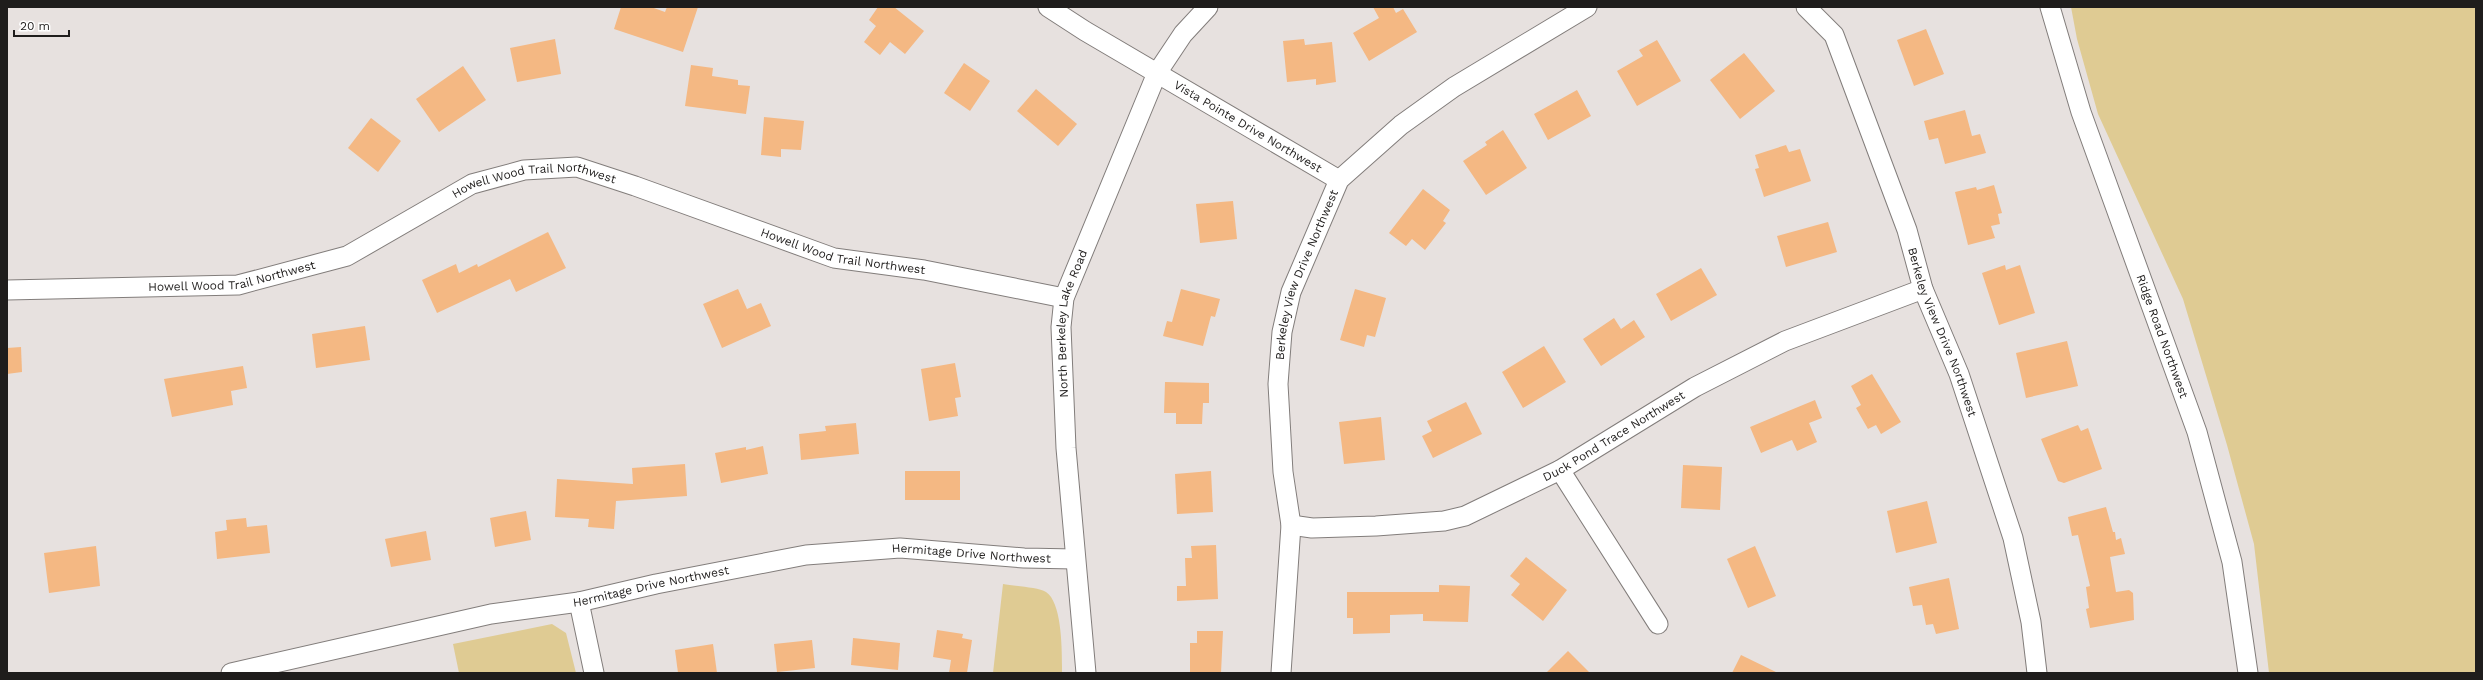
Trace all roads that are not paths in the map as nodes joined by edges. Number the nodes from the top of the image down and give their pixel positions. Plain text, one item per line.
1 (1048, 7) edge
2 (1208, 7) edge
3 (1587, 7) edge
4 (1806, 7) edge
5 (2050, 7) edge
6 (1157, 73) junction
7 (1339, 180) junction
8 (1923, 289) junction
9 (7, 290) edge
10 (1064, 298) junction
11 (1560, 470) junction
12 (1291, 525) junction
13 (1075, 559) junction
14 (579, 602) junction
15 (1658, 624) dead end
16 (232, 673) edge
17 (594, 673) edge
18 (1086, 673) edge
19 (1282, 673) edge
20 (2037, 673) edge
21 (2248, 673) edge

1 - 6 street, Vista Pointe Drive Northwest
2 - 6 street, North Berkeley Lake Road
3 - 7 street, Berkeley View Drive Northwest
4 - 8 street, Berkeley View Drive Northwest
5 - 21 street, Ridge Road Northwest
6 - 7 street, Vista Pointe Drive Northwest
6 - 10 street, North Berkeley Lake Road
7 - 12 street, Berkeley View Drive Northwest
8 - 11 street, Duck Pond Trace Northwest
8 - 20 street, Berkeley View Drive Northwest
9 - 10 street, Howell Wood Trail Northwest
10 - 13 street, North Berkeley Lake Road
11 - 12 street, Duck Pond Trace Northwest
11 - 15 street
12 - 19 street, Berkeley View Drive Northwest
13 - 14 street, Hermitage Drive Northwest
13 - 18 street, North Berkeley Lake Road
14 - 16 street, Hermitage Drive Northwest
14 - 17 street

